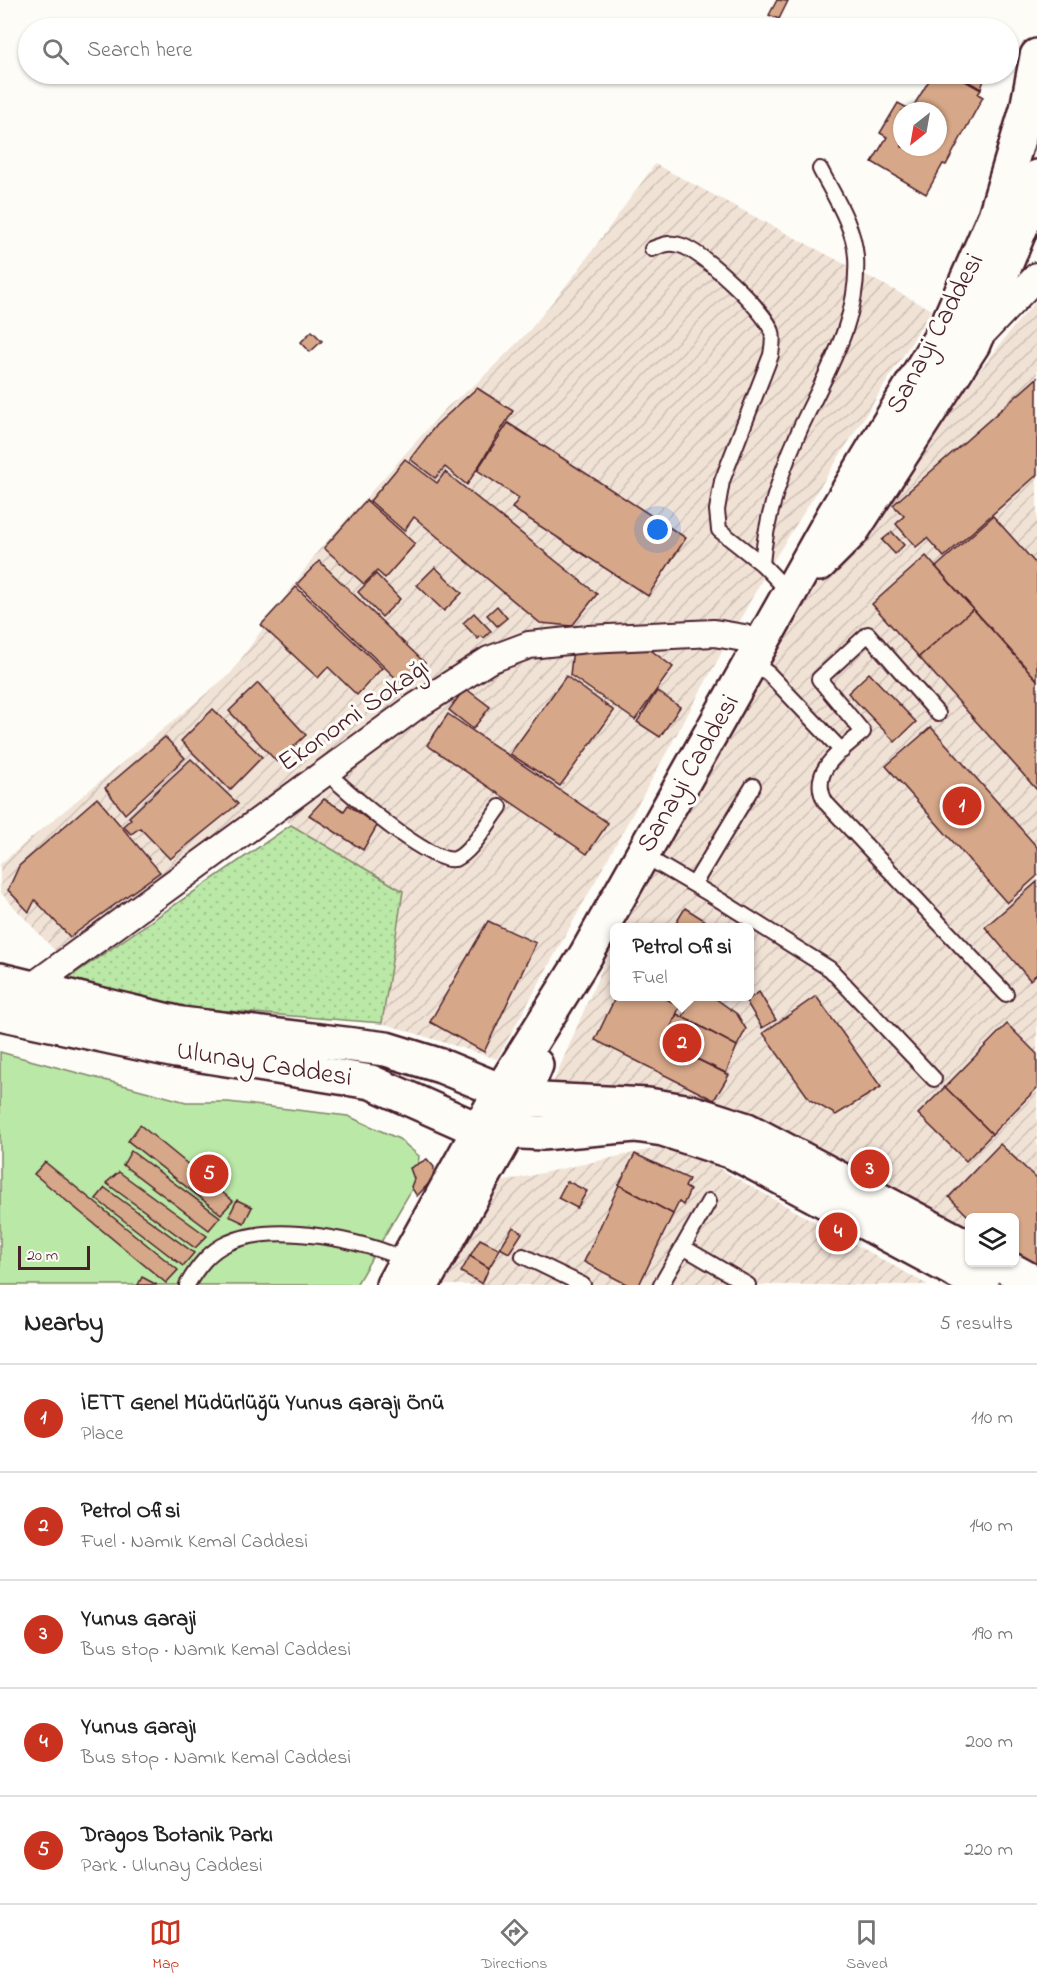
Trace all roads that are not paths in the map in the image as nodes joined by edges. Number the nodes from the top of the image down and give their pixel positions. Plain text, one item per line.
1 (1037, 56) edge
2 (820, 169) dead end
3 (1037, 177) edge
4 (652, 249) dead end
5 (1037, 274) edge
6 (980, 289) junction
7 (972, 344) junction
8 (762, 564) junction
9 (791, 594) junction
10 (758, 654) junction
11 (938, 714) dead end
12 (842, 751) junction
13 (326, 772) junction
14 (753, 786) dead end
15 (500, 807) dead end
16 (643, 855) junction
17 (694, 884) junction
18 (15, 984) edge
19 (1006, 994) dead end
20 (0, 1013) edge
21 (934, 1079) dead end
22 (510, 1095) junction
23 (493, 1132) junction
24 (740, 1141) junction
25 (710, 1201) dead end
26 (965, 1246) edge
27 (683, 1247) junction
28 (523, 1256) dead end
29 (1005, 1267) edge
30 (407, 1277) edge
31 (1037, 1284) edge
32 (187, 1285) edge
33 (583, 1285) edge
34 (661, 1285) edge
35 (748, 1285) edge
36 (982, 1285) edge

1 - 6 street, Sanayi Caddesi
2 - 8 lane
3 - 6 street, Sanayi Caddesi
4 - 8 lane
5 - 6 street
5 - 7 street
6 - 7 street, Sanayi Caddesi
6 - 9 street, Sanayi Caddesi
7 - 9 street, Sanayi Caddesi
8 - 9 lane
9 - 10 street, Sanayi Caddesi
10 - 12 lane
10 - 13 street, Ekonomi Sokağı
10 - 16 street, Sanayi Caddesi
11 - 12 lane
12 - 19 lane
13 - 15 lane
13 - 18 street, Ekonomi Sokağı
14 - 17 lane
16 - 17 lane
16 - 22 street, Sanayi Caddesi
17 - 21 lane
18 - 22 street, Ulunay Caddesi
20 - 23 street, Ulunay Caddesi
22 - 23 street
22 - 24 street
23 - 24 street
23 - 30 street
24 - 26 street
24 - 36 street
25 - 27 lane
27 - 34 lane
27 - 35 lane
28 - 33 lane
29 - 31 street
30 - 32 lane

